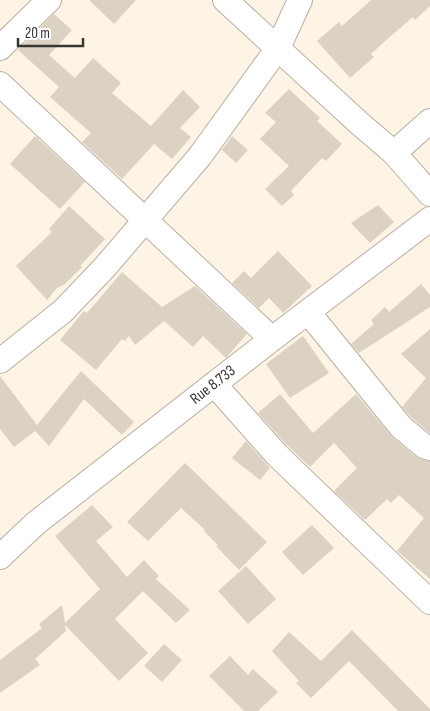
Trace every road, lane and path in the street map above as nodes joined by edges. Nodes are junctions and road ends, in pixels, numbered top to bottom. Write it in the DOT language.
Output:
graph roads {
  1 [pos="49,0"];
  2 [pos="224,0"];
  3 [pos="300,0"];
  4 [pos="0,48"];
  5 [pos="278,48"];
  6 [pos="0,84"];
  7 [pos="430,121"];
  8 [pos="394,153"];
  9 [pos="430,194"];
  10 [pos="430,219"];
  11 [pos="146,220"];
  12 [pos="308,312"];
  13 [pos="272,339"];
  14 [pos="0,361"];
  15 [pos="214,384"];
  16 [pos="430,448"];
  17 [pos="0,557"];
  18 [pos="430,602"];
  1 -- 4 [label="street"];
  2 -- 5 [label="street"];
  3 -- 5 [label="street"];
  5 -- 8 [label="street"];
  5 -- 11 [label="street"];
  6 -- 11 [label="street"];
  7 -- 8 [label="street"];
  8 -- 9 [label="street"];
  10 -- 12 [label="street, Rue 8.733"];
  11 -- 13 [label="street"];
  11 -- 14 [label="street"];
  12 -- 13 [label="street, Rue 8.733"];
  12 -- 16 [label="street"];
  13 -- 15 [label="street, Rue 8.733"];
  15 -- 17 [label="street, Rue 8.733"];
  15 -- 18 [label="street"];
}
